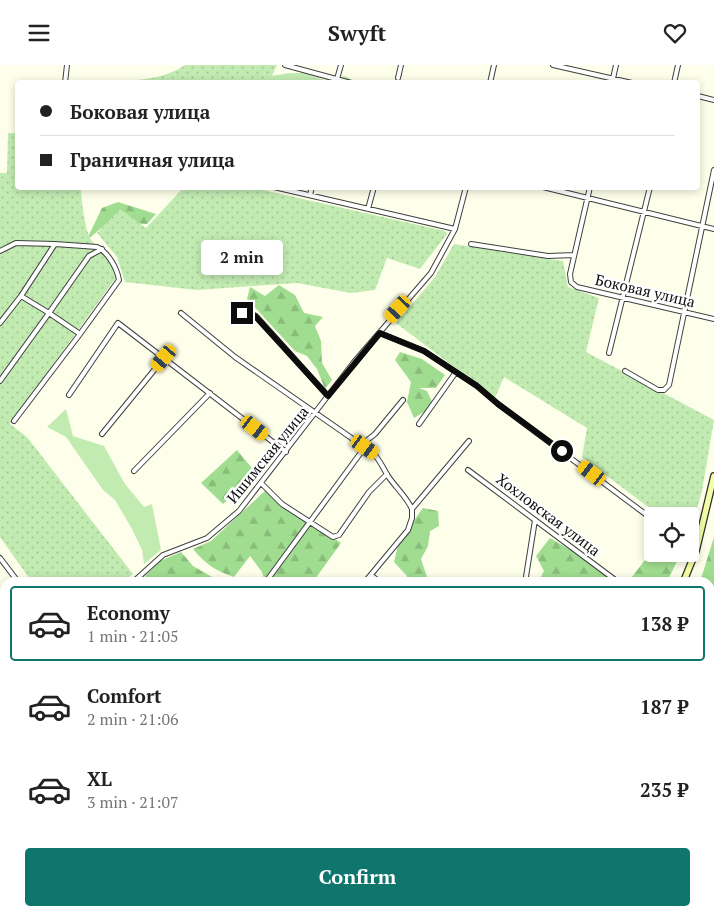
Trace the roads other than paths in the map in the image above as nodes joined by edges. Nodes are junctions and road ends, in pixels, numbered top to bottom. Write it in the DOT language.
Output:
graph roads {
  1 [pos="67,65"];
  2 [pos="285,65"];
  3 [pos="341,65"];
  4 [pos="401,65"];
  5 [pos="494,65"];
  6 [pos="553,65"];
  7 [pos="616,65"];
  8 [pos="678,65"];
  9 [pos="398,78"];
  10 [pos="338,79"];
  11 [pos="65,80"];
  12 [pos="341,80"];
  13 [pos="491,80"];
  14 [pos="613,80"];
  15 [pos="675,80"];
  16 [pos="700,97"];
  17 [pos="714,100"];
  18 [pos="714,170"];
  19 [pos="288,190"];
  20 [pos="311,190"];
  21 [pos="373,190"];
  22 [pos="465,190"];
  23 [pos="556,190"];
  24 [pos="590,190"];
  25 [pos="649,190"];
  26 [pos="310,195"];
  27 [pos="589,197"];
  28 [pos="368,209"];
  29 [pos="644,213"];
  30 [pos="702,227"];
  31 [pos="455,229"];
  32 [pos="714,229"];
  33 [pos="55,244"];
  34 [pos="471,244"];
  35 [pos="102,249"];
  36 [pos="0,251"];
  37 [pos="574,255"];
  38 [pos="21,296"];
  39 [pos="623,297"];
  40 [pos="232,305"];
  41 [pos="684,311"];
  42 [pos="49,313"];
  43 [pos="182,313"];
  44 [pos="714,319"];
  45 [pos="0,323"];
  46 [pos="380,333"];
  47 [pos="80,335"];
  48 [pos="609,353"];
  49 [pos="164,358"];
  50 [pos="625,371"];
  51 [pos="456,372"];
  52 [pos="0,381"];
  53 [pos="210,393"];
  54 [pos="70,395"];
  55 [pos="328,396"];
  56 [pos="403,400"];
  57 [pos="316,414"];
  58 [pos="14,421"];
  59 [pos="419,424"];
  60 [pos="102,434"];
  61 [pos="469,441"];
  62 [pos="363,446"];
  63 [pos="286,452"];
  64 [pos="468,470"];
  65 [pos="134,471"];
  66 [pos="387,474"];
  67 [pos="714,476"];
  68 [pos="262,484"];
  69 [pos="412,509"];
  70 [pos="644,513"];
  71 [pos="309,521"];
  72 [pos="534,521"];
  73 [pos="699,538"];
  74 [pos="0,558"];
  75 [pos="692,562"];
  76 [pos="371,575"];
  77 [pos="14,577"];
  78 [pos="139,577"];
  79 [pos="269,577"];
  80 [pos="374,577"];
  81 [pos="526,577"];
  82 [pos="611,577"];
  83 [pos="685,577"];
  1 -- 11 [label="street"];
  2 -- 10 [label="street"];
  3 -- 10 [label="street"];
  4 -- 9 [label="street"];
  5 -- 13 [label="street"];
  6 -- 14 [label="street"];
  7 -- 14 [label="street"];
  8 -- 15 [label="street"];
  10 -- 12 [label="street"];
  16 -- 17 [label="street"];
  18 -- 30 [label="street"];
  19 -- 26 [label="street"];
  20 -- 26 [label="street"];
  21 -- 28 [label="street"];
  22 -- 31 [label="street, Ишимская улица"];
  23 -- 27 [label="street"];
  24 -- 27 [label="street"];
  25 -- 29 [label="street"];
  26 -- 28 [label="street"];
  27 -- 29 [label="street"];
  27 -- 37 [label="street"];
  28 -- 31 [label="street"];
  29 -- 30 [label="street"];
  29 -- 39 [label="street"];
  30 -- 32 [label="street"];
  30 -- 41 [label="street"];
  31 -- 46 [label="street, Ишимская улица"];
  33 -- 35 [label="street"];
  33 -- 36 [label="street"];
  33 -- 38 [label="street"];
  34 -- 37 [label="street"];
  35 -- 42 [label="street"];
  35 -- 47 [label="street"];
  37 -- 39 [label="street, Боковая улица"];
  38 -- 42 [label="street"];
  38 -- 45 [label="street"];
  39 -- 41 [label="street, Боковая улица"];
  39 -- 48 [label="street"];
  40 -- 55 [label="street"];
  41 -- 44 [label="street, Боковая улица"];
  41 -- 50 [label="street"];
  42 -- 47 [label="street"];
  42 -- 52 [label="street"];
  43 -- 57 [label="street"];
  46 -- 51 [label="street"];
  46 -- 55 [label="street, Ишимская улица"];
  47 -- 58 [label="street"];
  49 -- 53 [label="street"];
  49 -- 54 [label="street"];
  49 -- 60 [label="street"];
  51 -- 59 [label="street"];
  51 -- 70 [label="street"];
  53 -- 63 [label="street"];
  53 -- 65 [label="street"];
  55 -- 57 [label="street, Ишимская улица"];
  56 -- 62 [label="street"];
  57 -- 62 [label="street"];
  57 -- 63 [label="street, Ишимская улица"];
  61 -- 69 [label="street"];
  62 -- 66 [label="street"];
  62 -- 71 [label="street"];
  63 -- 68 [label="street, Ишимская улица"];
  64 -- 72 [label="street, Хохловская улица"];
  66 -- 69 [label="street"];
  66 -- 71 [label="street"];
  67 -- 73 [label="main road"];
  68 -- 71 [label="street"];
  68 -- 78 [label="street, Ишимская улица"];
  69 -- 76 [label="street"];
  71 -- 79 [label="street"];
  72 -- 81 [label="street"];
  72 -- 82 [label="street, Хохловская улица"];
  74 -- 77 [label="street"];
  75 -- 83 [label="main road"];
  76 -- 80 [label="street"];
}
